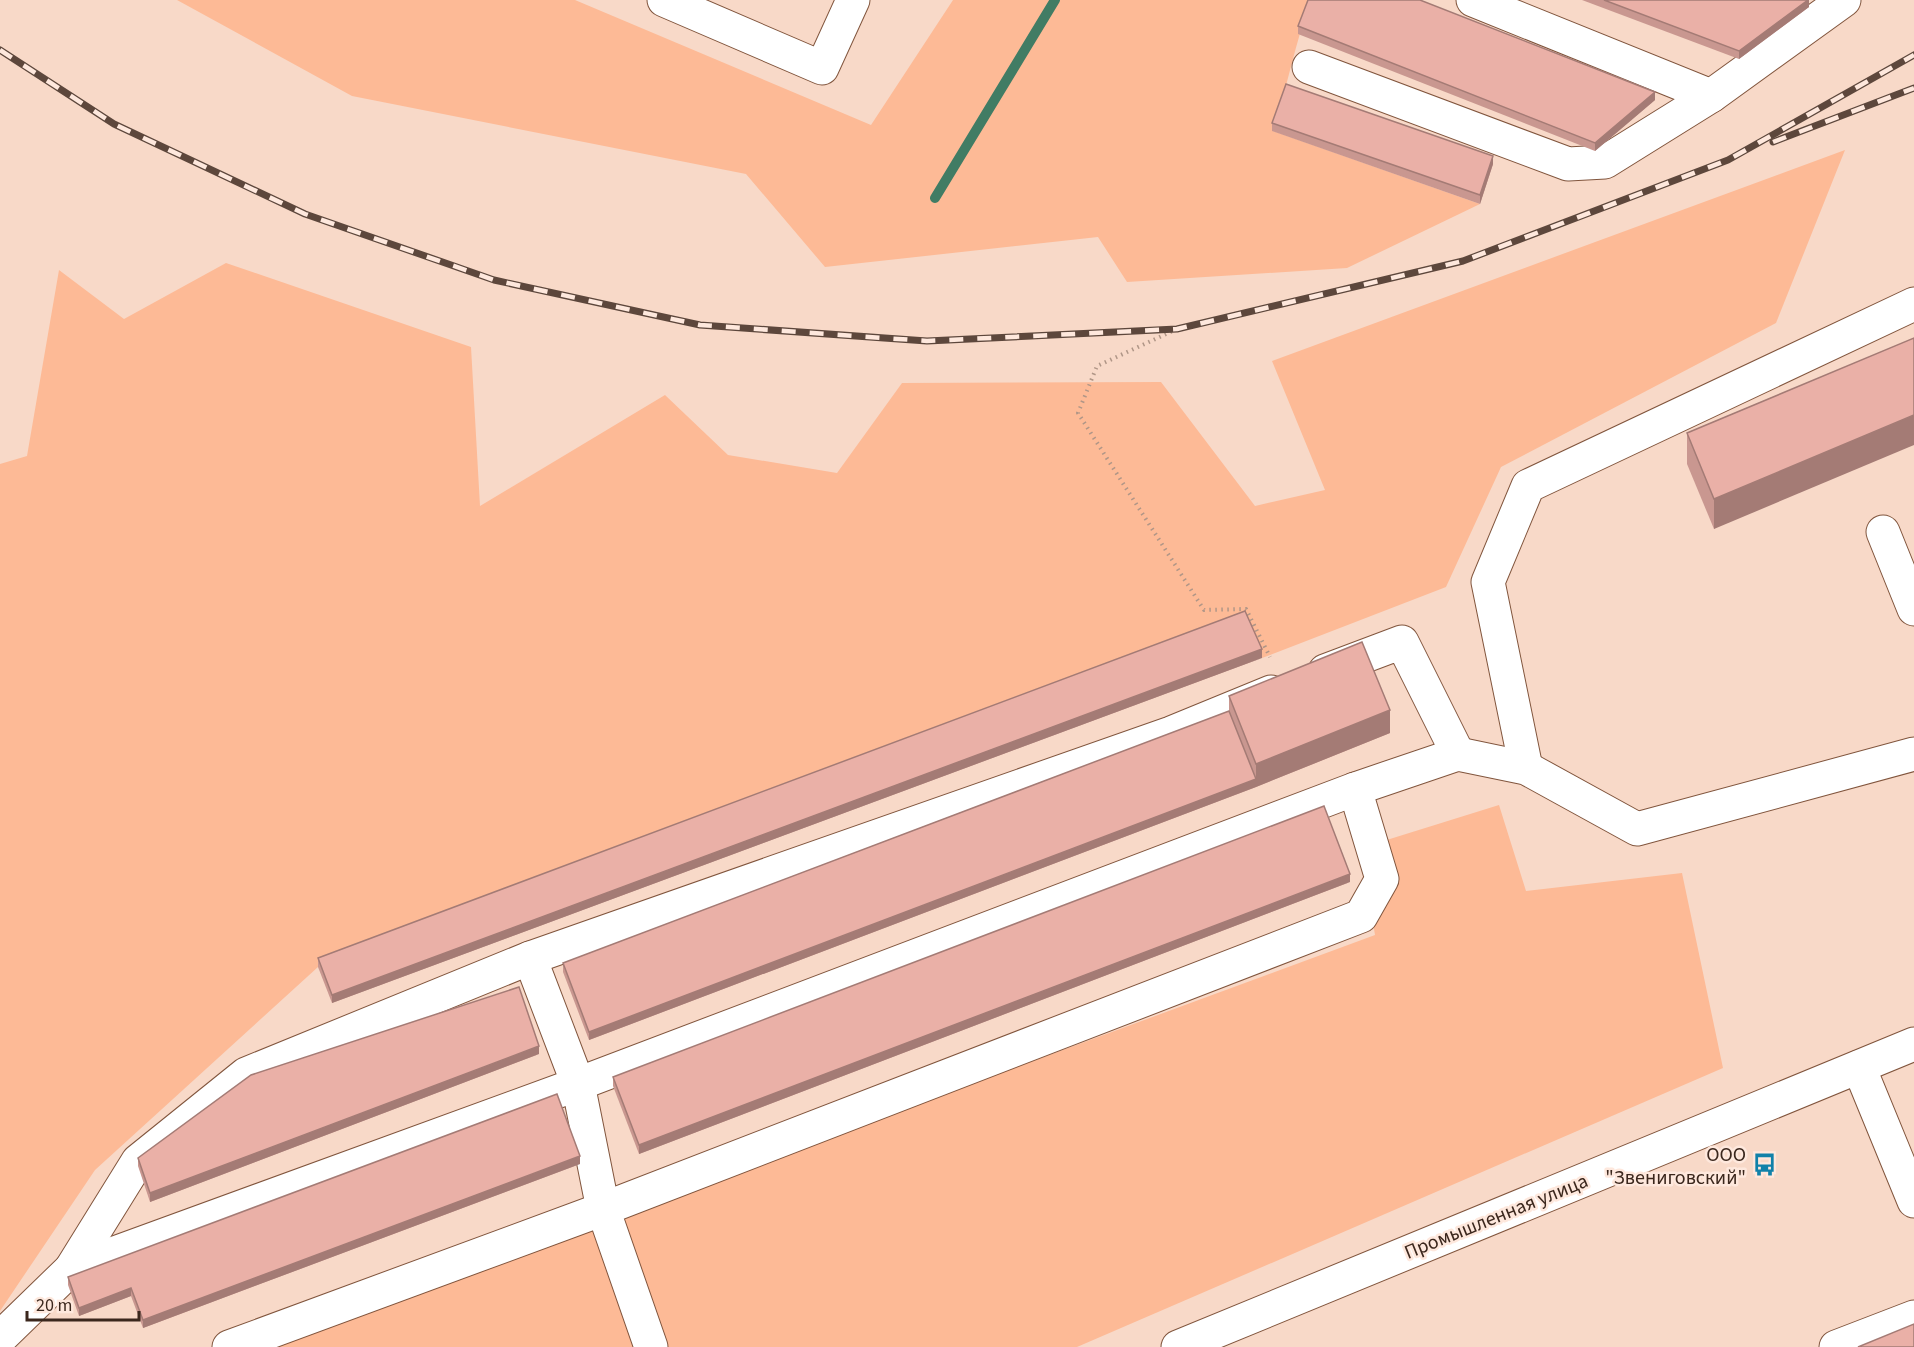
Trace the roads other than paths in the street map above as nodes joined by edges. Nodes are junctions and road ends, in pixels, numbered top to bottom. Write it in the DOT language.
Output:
graph roads {
  1 [pos="664,0"];
  2 [pos="852,0"];
  3 [pos="1473,0"];
  4 [pos="1844,0"];
  5 [pos="1309,68"];
  6 [pos="1711,96"];
  7 [pos="1914,304"];
  8 [pos="1883,532"];
  9 [pos="1914,609"];
  10 [pos="1458,754"];
  11 [pos="1914,754"];
  12 [pos="1526,768"];
  13 [pos="1355,789"];
  14 [pos="530,958"];
  15 [pos="1914,1044"];
  16 [pos="1859,1066"];
  17 [pos="578,1084"];
  18 [pos="1914,1201"];
  19 [pos="603,1209"];
  20 [pos="71,1269"];
  21 [pos="1914,1317"];
  22 [pos="0,1341"];
  23 [pos="18,1347"];
  24 [pos="230,1347"];
  25 [pos="651,1347"];
  26 [pos="1178,1347"];
  27 [pos="1836,1347"];
  1 -- 2 [label="street"];
  3 -- 6 [label="street"];
  4 -- 6 [label="street"];
  5 -- 6 [label="street"];
  7 -- 12 [label="street"];
  8 -- 9 [label="street"];
  10 -- 12 [label="street"];
  10 -- 13 [label="street"];
  10 -- 14 [label="street"];
  11 -- 12 [label="street"];
  13 -- 17 [label="street"];
  13 -- 19 [label="street"];
  14 -- 17 [label="street"];
  14 -- 20 [label="street"];
  15 -- 16 [label="street, Промышленная улица"];
  16 -- 18 [label="street"];
  16 -- 26 [label="street, Промышленная улица"];
  17 -- 19 [label="street"];
  17 -- 20 [label="street"];
  19 -- 24 [label="street"];
  19 -- 25 [label="street"];
  20 -- 22 [label="street"];
  21 -- 27 [label="street"];
  22 -- 23 [label="street"];
}
